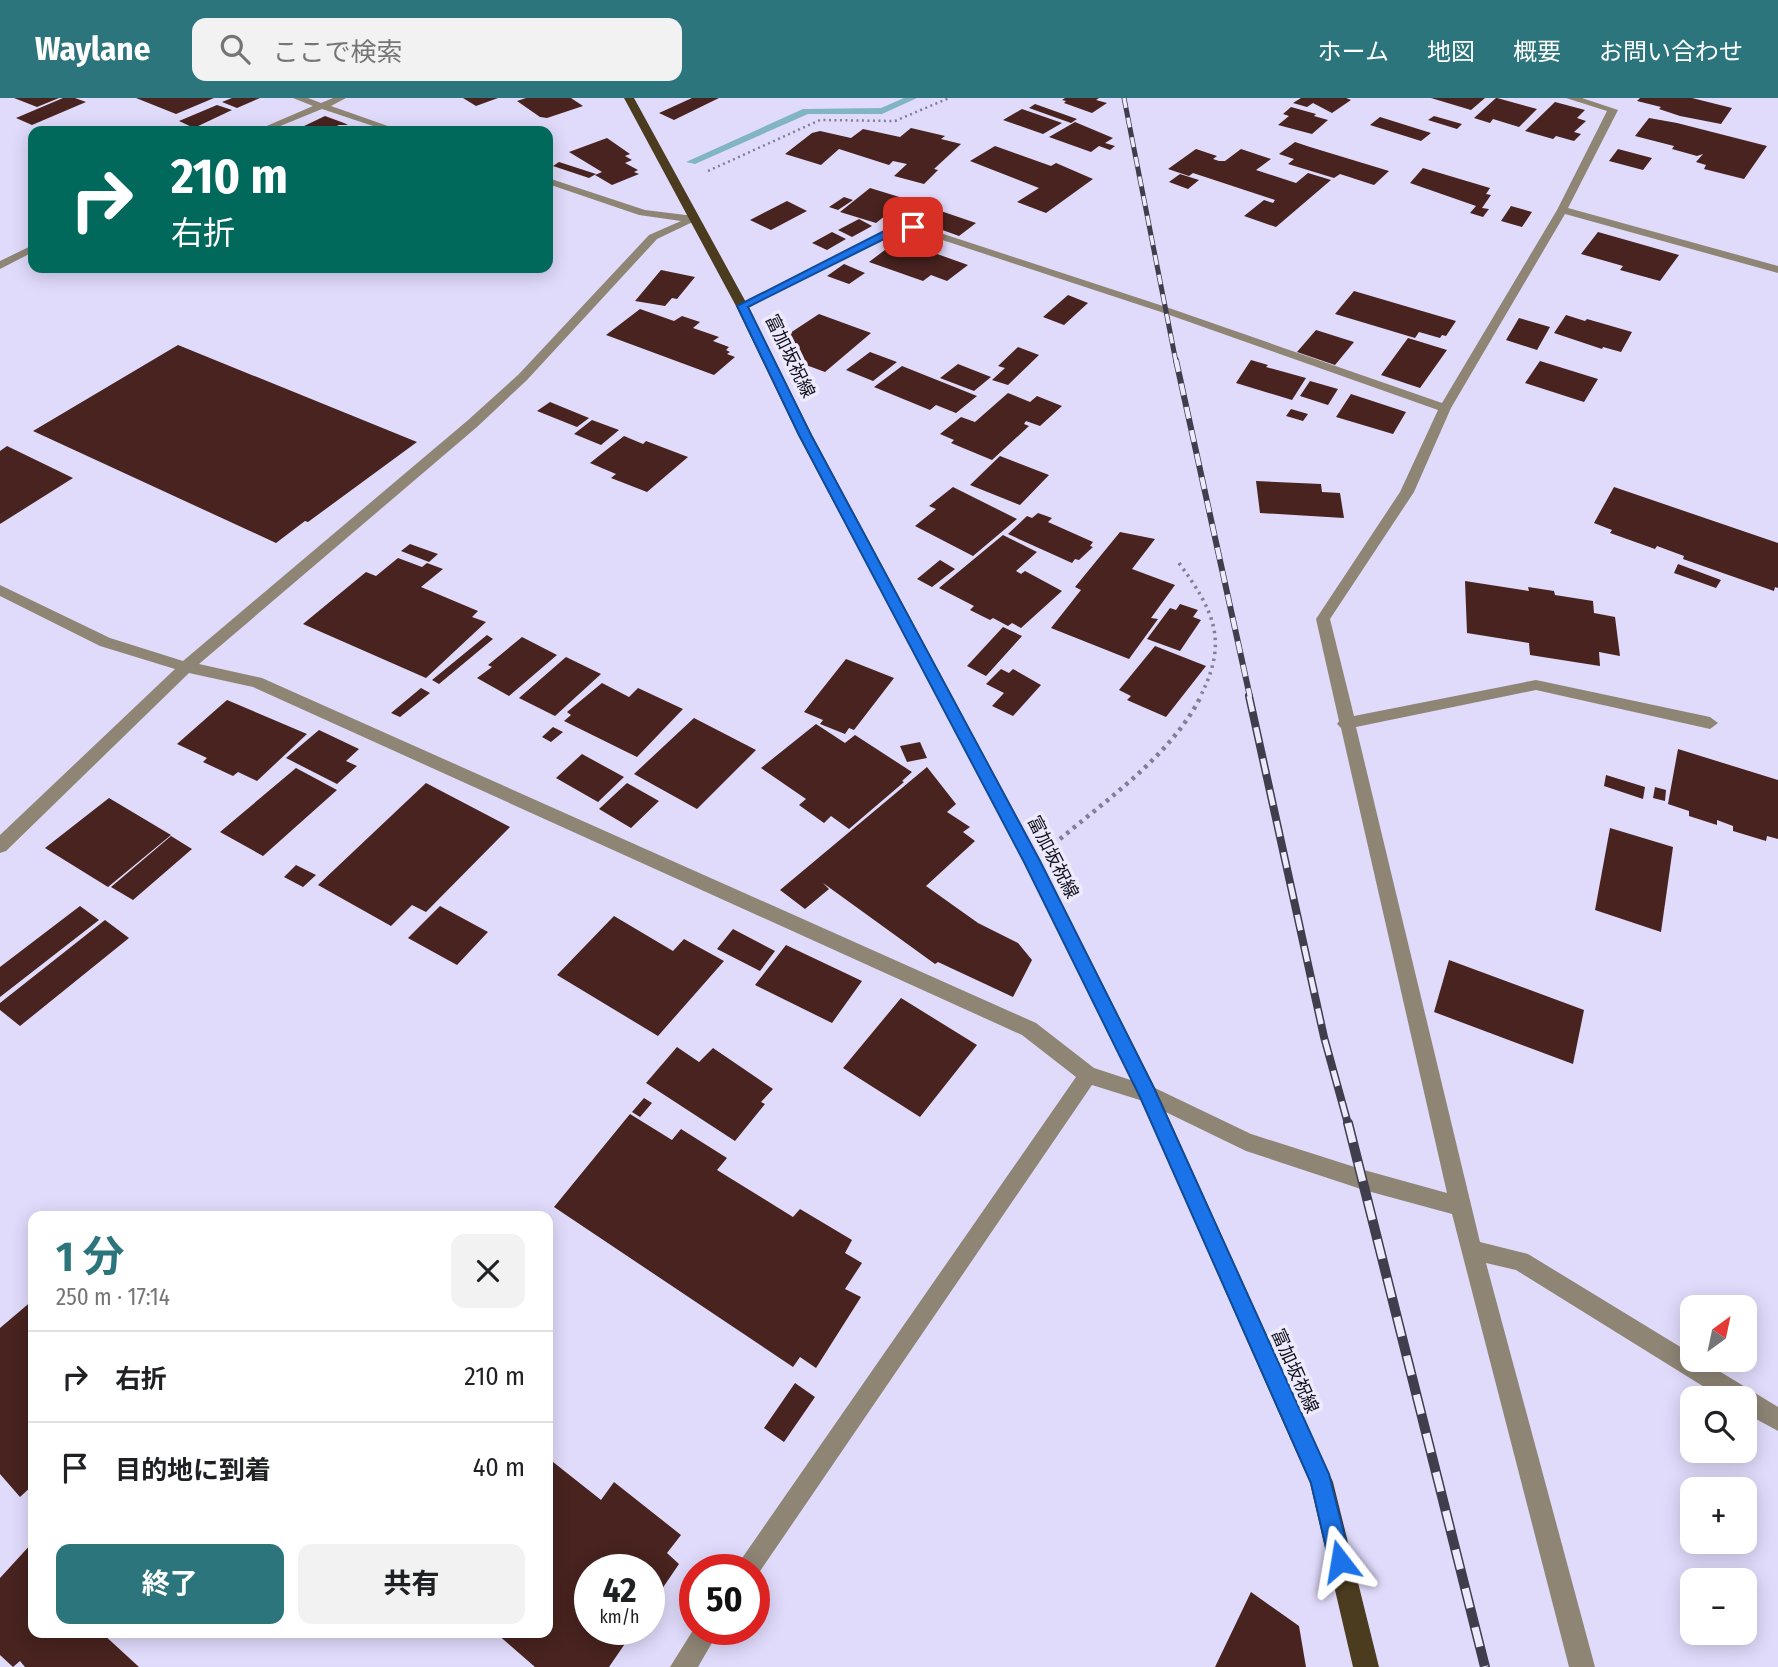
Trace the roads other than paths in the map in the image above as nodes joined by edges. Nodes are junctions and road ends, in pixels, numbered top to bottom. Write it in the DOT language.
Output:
graph roads {
  1 [pos="298,98"];
  2 [pos="341,98"];
  3 [pos="629,98"];
  4 [pos="1570,98"];
  5 [pos="320,106"];
  6 [pos="272,126"];
  7 [pos="382,126"];
  8 [pos="553,183"];
  9 [pos="1562,210"];
  10 [pos="694,219"];
  11 [pos="28,251"];
  12 [pos="0,266"];
  13 [pos="1778,270"];
  14 [pos="742,306"];
  15 [pos="1446,408"];
  16 [pos="0,590"];
  17 [pos="186,667"];
  18 [pos="1710,723"];
  19 [pos="1345,724"];
  20 [pos="0,846"];
  21 [pos="1088,1075"];
  22 [pos="1148,1094"];
  23 [pos="1460,1206"];
  24 [pos="1472,1250"];
  25 [pos="1723,1386"];
  26 [pos="1757,1407"];
  27 [pos="1778,1420"];
  28 [pos="760,1554"];
  29 [pos="697,1645"];
  30 [pos="682,1667"];
  31 [pos="1366,1667"];
  32 [pos="1582,1667"];
  1 -- 5 [label="street"];
  2 -- 5 [label="street"];
  3 -- 10 [label="main road, 富加坂祝線"];
  4 -- 9 [label="street"];
  5 -- 6 [label="street"];
  5 -- 7 [label="street"];
  8 -- 10 [label="street"];
  9 -- 13 [label="street"];
  9 -- 15 [label="street"];
  10 -- 14 [label="main road, 富加坂祝線"];
  10 -- 17 [label="street"];
  11 -- 12 [label="street"];
  14 -- 15 [label="street"];
  14 -- 22 [label="main road, 富加坂祝線"];
  15 -- 19 [label="street"];
  16 -- 17 [label="street"];
  17 -- 20 [label="street"];
  17 -- 21 [label="street"];
  18 -- 19 [label="street"];
  19 -- 23 [label="street"];
  21 -- 22 [label="street"];
  21 -- 28 [label="street"];
  22 -- 23 [label="street"];
  22 -- 31 [label="main road, 富加坂祝線"];
  23 -- 24 [label="street"];
  24 -- 25 [label="street"];
  24 -- 32 [label="street"];
  26 -- 27 [label="street"];
  29 -- 30 [label="street"];
}
